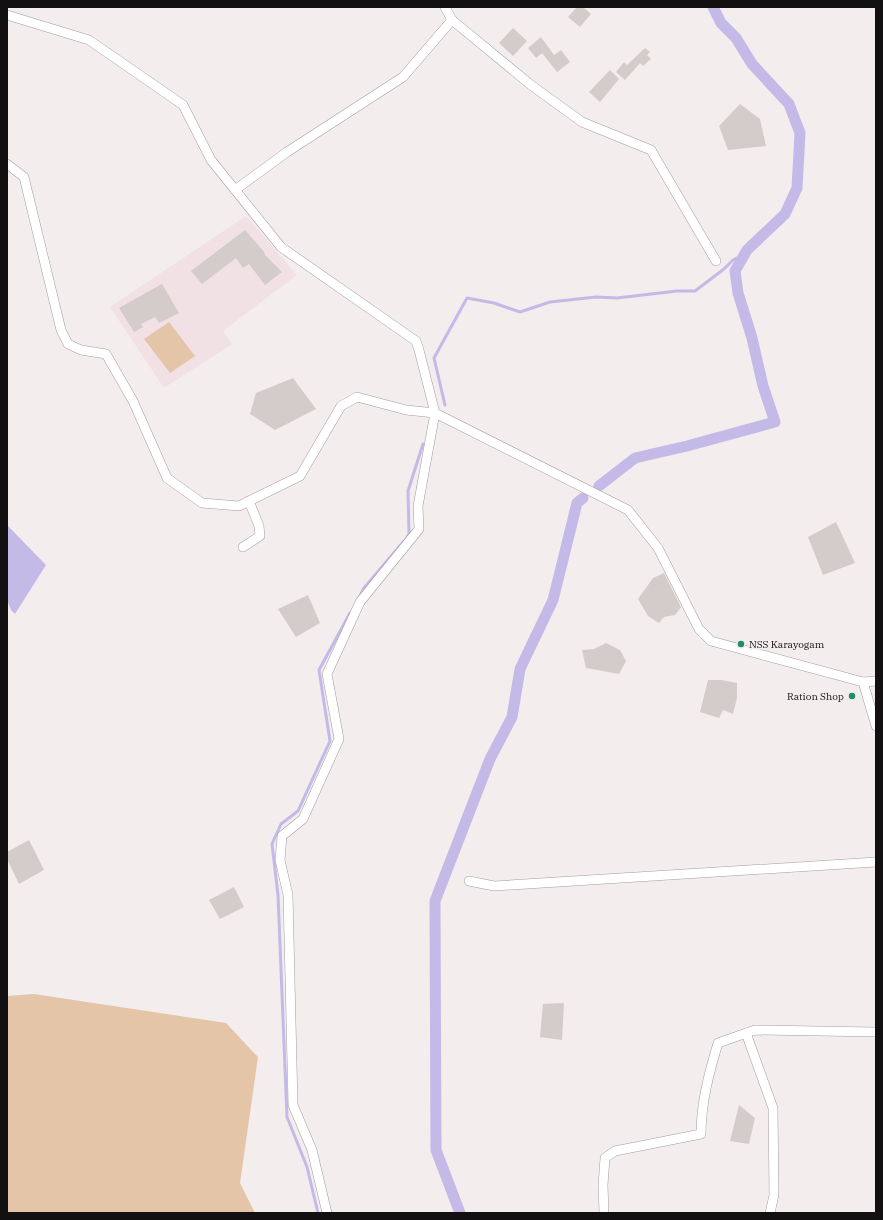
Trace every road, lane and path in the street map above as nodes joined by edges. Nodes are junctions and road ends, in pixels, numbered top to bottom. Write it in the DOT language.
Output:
graph roads {
  1 [pos="445,7"];
  2 [pos="7,15"];
  3 [pos="452,20"];
  4 [pos="7,164"];
  5 [pos="235,190"];
  6 [pos="716,261"];
  7 [pos="435,413"];
  8 [pos="249,501"];
  9 [pos="243,547"];
  10 [pos="876,681"];
  11 [pos="863,682"];
  12 [pos="876,726"];
  13 [pos="876,862"];
  14 [pos="469,881"];
  15 [pos="876,1032"];
  16 [pos="746,1033"];
  17 [pos="327,1213"];
  18 [pos="604,1213"];
  19 [pos="770,1213"];
  1 -- 3 [label="street"];
  2 -- 5 [label="street"];
  3 -- 5 [label="street"];
  3 -- 6 [label="street"];
  4 -- 8 [label="street"];
  5 -- 7 [label="street"];
  7 -- 8 [label="street"];
  7 -- 11 [label="street"];
  7 -- 17 [label="street"];
  8 -- 9 [label="street"];
  10 -- 11 [label="street"];
  11 -- 12 [label="street"];
  13 -- 14 [label="street"];
  15 -- 16 [label="street"];
  16 -- 18 [label="street"];
  16 -- 19 [label="street"];
}
